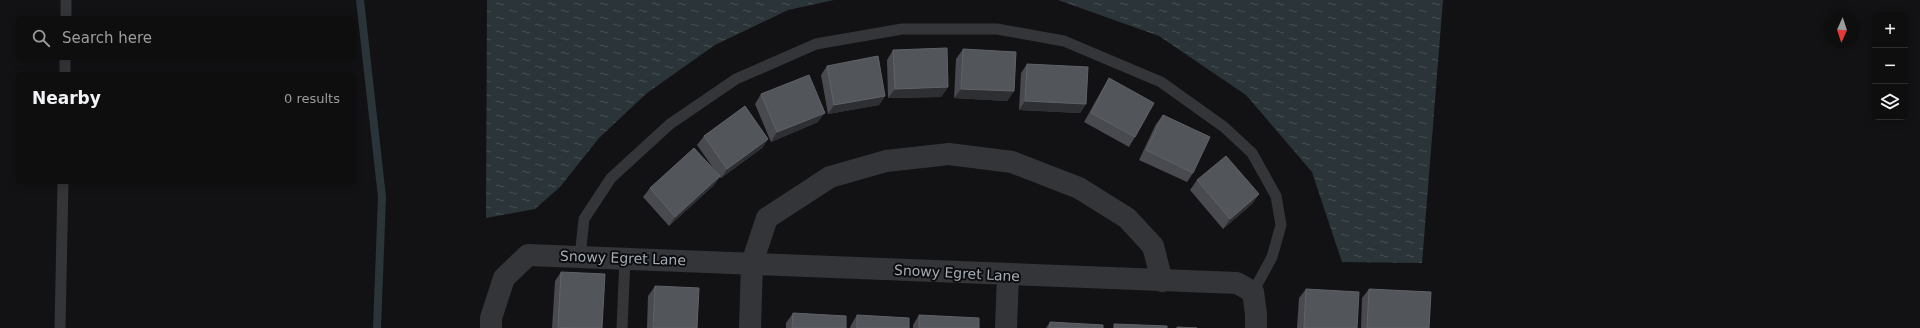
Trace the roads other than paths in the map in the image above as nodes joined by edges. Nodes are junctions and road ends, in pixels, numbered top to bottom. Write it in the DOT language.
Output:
graph roads {
  1 [pos="66,0"];
  2 [pos="66,16"];
  3 [pos="65,60"];
  4 [pos="65,72"];
  5 [pos="63,184"];
  6 [pos="580,257"];
  7 [pos="625,259"];
  8 [pos="752,263"];
  9 [pos="1008,275"];
  10 [pos="1162,281"];
  11 [pos="1252,292"];
  12 [pos="60,328"];
  13 [pos="491,328"];
  14 [pos="622,328"];
  15 [pos="750,328"];
  16 [pos="1006,328"];
  17 [pos="1256,328"];
  1 -- 2 [label="lane"];
  3 -- 4 [label="lane"];
  5 -- 12 [label="lane"];
  6 -- 7 [label="street, Snowy Egret Lane"];
  6 -- 11 [label="lane"];
  6 -- 13 [label="street, Snowy Egret Lane"];
  7 -- 8 [label="street, Snowy Egret Lane"];
  7 -- 14 [label="lane"];
  8 -- 9 [label="street, Snowy Egret Lane"];
  8 -- 10 [label="street"];
  8 -- 15 [label="street"];
  9 -- 10 [label="street, Snowy Egret Lane"];
  9 -- 16 [label="street"];
  10 -- 11 [label="street, Snowy Egret Lane"];
  11 -- 17 [label="street"];
}
